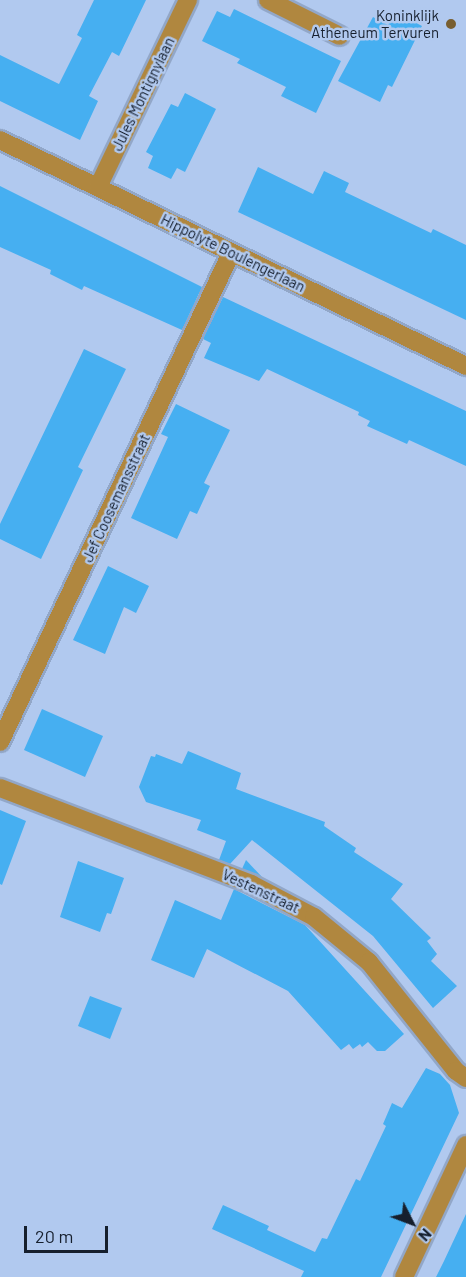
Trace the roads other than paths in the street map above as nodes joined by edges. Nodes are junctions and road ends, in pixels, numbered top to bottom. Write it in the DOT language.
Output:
graph roads {
  1 [pos="188,0"];
  2 [pos="268,0"];
  3 [pos="340,36"];
  4 [pos="0,140"];
  5 [pos="98,187"];
  6 [pos="231,254"];
  7 [pos="466,366"];
  8 [pos="0,742"];
  9 [pos="0,788"];
  10 [pos="466,1078"];
  11 [pos="466,1145"];
  12 [pos="404,1277"];
  1 -- 5 [label="street, Jules Montignylaan"];
  2 -- 3 [label="street"];
  4 -- 5 [label="street, Hippolyte Boulengerlaan"];
  5 -- 6 [label="street, Hippolyte Boulengerlaan"];
  6 -- 7 [label="street, Hippolyte Boulengerlaan"];
  6 -- 8 [label="street, Jef Coosemansstraat"];
  9 -- 10 [label="street, Vestenstraat"];
  11 -- 12 [label="street"];
}
